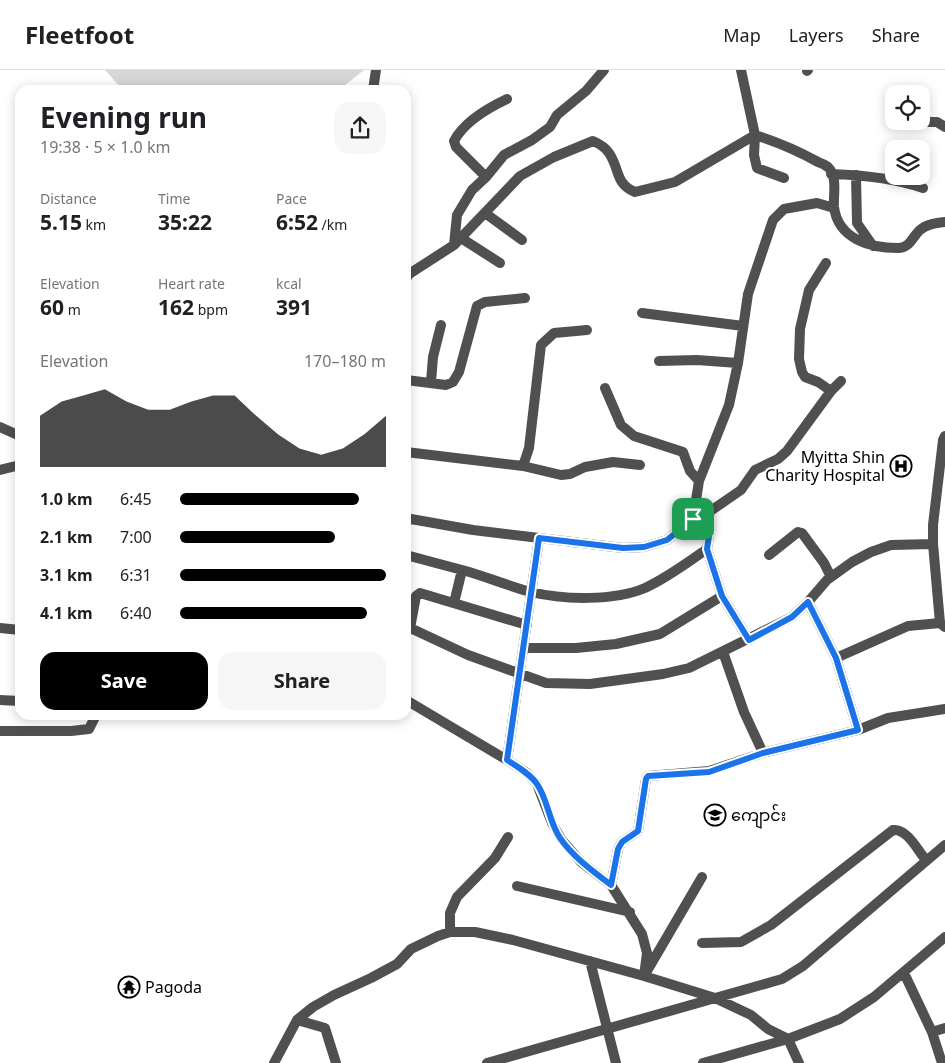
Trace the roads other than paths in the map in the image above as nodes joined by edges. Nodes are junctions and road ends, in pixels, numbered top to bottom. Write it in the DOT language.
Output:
graph roads {
  1 [pos="376,70"];
  2 [pos="604,70"];
  3 [pos="741,70"];
  4 [pos="374,85"];
  5 [pos="507,99"];
  6 [pos="930,122"];
  7 [pos="945,128"];
  8 [pos="755,135"];
  9 [pos="831,174"];
  10 [pos="856,174"];
  11 [pos="486,178"];
  12 [pos="784,178"];
  13 [pos="923,188"];
  14 [pos="834,208"];
  15 [pos="485,213"];
  16 [pos="945,222"];
  17 [pos="522,240"];
  18 [pos="458,242"];
  19 [pos="874,246"];
  20 [pos="500,263"];
  21 [pos="826,263"];
  22 [pos="411,273"];
  23 [pos="525,298"];
  24 [pos="642,313"];
  25 [pos="441,325"];
  26 [pos="743,326"];
  27 [pos="587,330"];
  28 [pos="659,361"];
  29 [pos="738,363"];
  30 [pos="411,380"];
  31 [pos="840,381"];
  32 [pos="431,382"];
  33 [pos="605,388"];
  34 [pos="831,392"];
  35 [pos="0,427"];
  36 [pos="0,433"];
  37 [pos="15,434"];
  38 [pos="15,435"];
  39 [pos="945,436"];
  40 [pos="411,453"];
  41 [pos="640,465"];
  42 [pos="15,466"];
  43 [pos="523,466"];
  44 [pos="0,470"];
  45 [pos="699,481"];
  46 [pos="706,514"];
  47 [pos="411,519"];
  48 [pos="693,519"];
  49 [pos="539,538"];
  50 [pos="933,544"];
  51 [pos="707,549"];
  52 [pos="770,555"];
  53 [pos="411,556"];
  54 [pos="462,570"];
  55 [pos="831,577"];
  56 [pos="531,592"];
  57 [pos="722,596"];
  58 [pos="808,602"];
  59 [pos="454,603"];
  60 [pos="411,615"];
  61 [pos="527,625"];
  62 [pos="943,625"];
  63 [pos="0,628"];
  64 [pos="411,628"];
  65 [pos="15,630"];
  66 [pos="749,640"];
  67 [pos="524,648"];
  68 [pos="723,652"];
  69 [pos="836,658"];
  70 [pos="519,673"];
  71 [pos="0,700"];
  72 [pos="15,701"];
  73 [pos="411,703"];
  74 [pos="945,709"];
  75 [pos="94,720"];
  76 [pos="858,730"];
  77 [pos="0,731"];
  78 [pos="763,753"];
  79 [pos="507,760"];
  80 [pos="508,837"];
  81 [pos="945,846"];
  82 [pos="926,860"];
  83 [pos="702,877"];
  84 [pos="611,885"];
  85 [pos="517,886"];
  86 [pos="630,912"];
  87 [pos="450,932"];
  88 [pos="945,937"];
  89 [pos="702,943"];
  90 [pos="590,961"];
  91 [pos="904,972"];
  92 [pos="644,976"];
  93 [pos="715,998"];
  94 [pos="297,1020"];
  95 [pos="945,1028"];
  96 [pos="607,1029"];
  97 [pos="932,1032"];
  98 [pos="788,1039"];
  99 [pos="274,1063"];
  100 [pos="336,1063"];
  101 [pos="487,1063"];
  102 [pos="616,1063"];
  103 [pos="703,1063"];
  104 [pos="799,1063"];
  105 [pos="942,1063"];
  1 -- 4 [label="street"];
  2 -- 11 [label="street"];
  3 -- 8 [label="street"];
  5 -- 11 [label="street"];
  6 -- 7 [label="street"];
  8 -- 9 [label="street"];
  8 -- 12 [label="street"];
  8 -- 15 [label="street"];
  9 -- 10 [label="street"];
  9 -- 14 [label="street"];
  10 -- 13 [label="street"];
  10 -- 19 [label="street"];
  11 -- 18 [label="street"];
  14 -- 19 [label="street"];
  14 -- 26 [label="street"];
  15 -- 17 [label="street"];
  15 -- 18 [label="street"];
  16 -- 19 [label="street"];
  18 -- 20 [label="street"];
  18 -- 22 [label="street"];
  21 -- 34 [label="street"];
  23 -- 32 [label="street"];
  24 -- 26 [label="street"];
  25 -- 32 [label="street"];
  26 -- 29 [label="street"];
  27 -- 43 [label="street"];
  28 -- 29 [label="street"];
  29 -- 45 [label="street"];
  30 -- 32 [label="street"];
  31 -- 34 [label="street"];
  33 -- 45 [label="street"];
  34 -- 46 [label="street"];
  35 -- 37 [label="street"];
  36 -- 38 [label="street"];
  39 -- 50 [label="street"];
  40 -- 43 [label="street"];
  41 -- 43 [label="street"];
  42 -- 44 [label="street"];
  45 -- 48 [label="street"];
  46 -- 48 [label="street"];
  46 -- 51 [label="street"];
  47 -- 49 [label="street"];
  48 -- 49 [label="street"];
  49 -- 56 [label="street"];
  50 -- 55 [label="street"];
  50 -- 62 [label="street"];
  51 -- 56 [label="street"];
  51 -- 57 [label="street"];
  52 -- 55 [label="street"];
  53 -- 54 [label="street"];
  54 -- 56 [label="street"];
  54 -- 59 [label="street"];
  55 -- 58 [label="street"];
  56 -- 61 [label="street"];
  57 -- 66 [label="street"];
  57 -- 67 [label="street"];
  58 -- 66 [label="street"];
  58 -- 69 [label="street"];
  59 -- 60 [label="street"];
  59 -- 61 [label="street"];
  61 -- 67 [label="street"];
  62 -- 69 [label="street"];
  63 -- 65 [label="street"];
  64 -- 70 [label="street"];
  66 -- 68 [label="street"];
  67 -- 70 [label="street"];
  68 -- 70 [label="street"];
  68 -- 78 [label="street"];
  69 -- 76 [label="street"];
  70 -- 79 [label="street"];
  71 -- 72 [label="street"];
  73 -- 79 [label="street"];
  74 -- 76 [label="street"];
  75 -- 77 [label="street"];
  76 -- 78 [label="street"];
  78 -- 84 [label="street"];
  79 -- 84 [label="street"];
  80 -- 87 [label="street"];
  81 -- 82 [label="street"];
  82 -- 89 [label="street"];
  82 -- 93 [label="street"];
  83 -- 92 [label="street"];
  84 -- 86 [label="street"];
  85 -- 86 [label="street"];
  86 -- 92 [label="street"];
  87 -- 90 [label="street"];
  87 -- 94 [label="street"];
  88 -- 91 [label="street"];
  90 -- 92 [label="street"];
  90 -- 96 [label="street"];
  91 -- 97 [label="street"];
  91 -- 98 [label="street"];
  92 -- 93 [label="street"];
  93 -- 96 [label="street"];
  93 -- 98 [label="street"];
  94 -- 99 [label="street"];
  94 -- 100 [label="street"];
  95 -- 97 [label="street"];
  96 -- 101 [label="street"];
  96 -- 102 [label="street"];
  97 -- 105 [label="street"];
  98 -- 103 [label="street"];
  98 -- 104 [label="street"];
}
